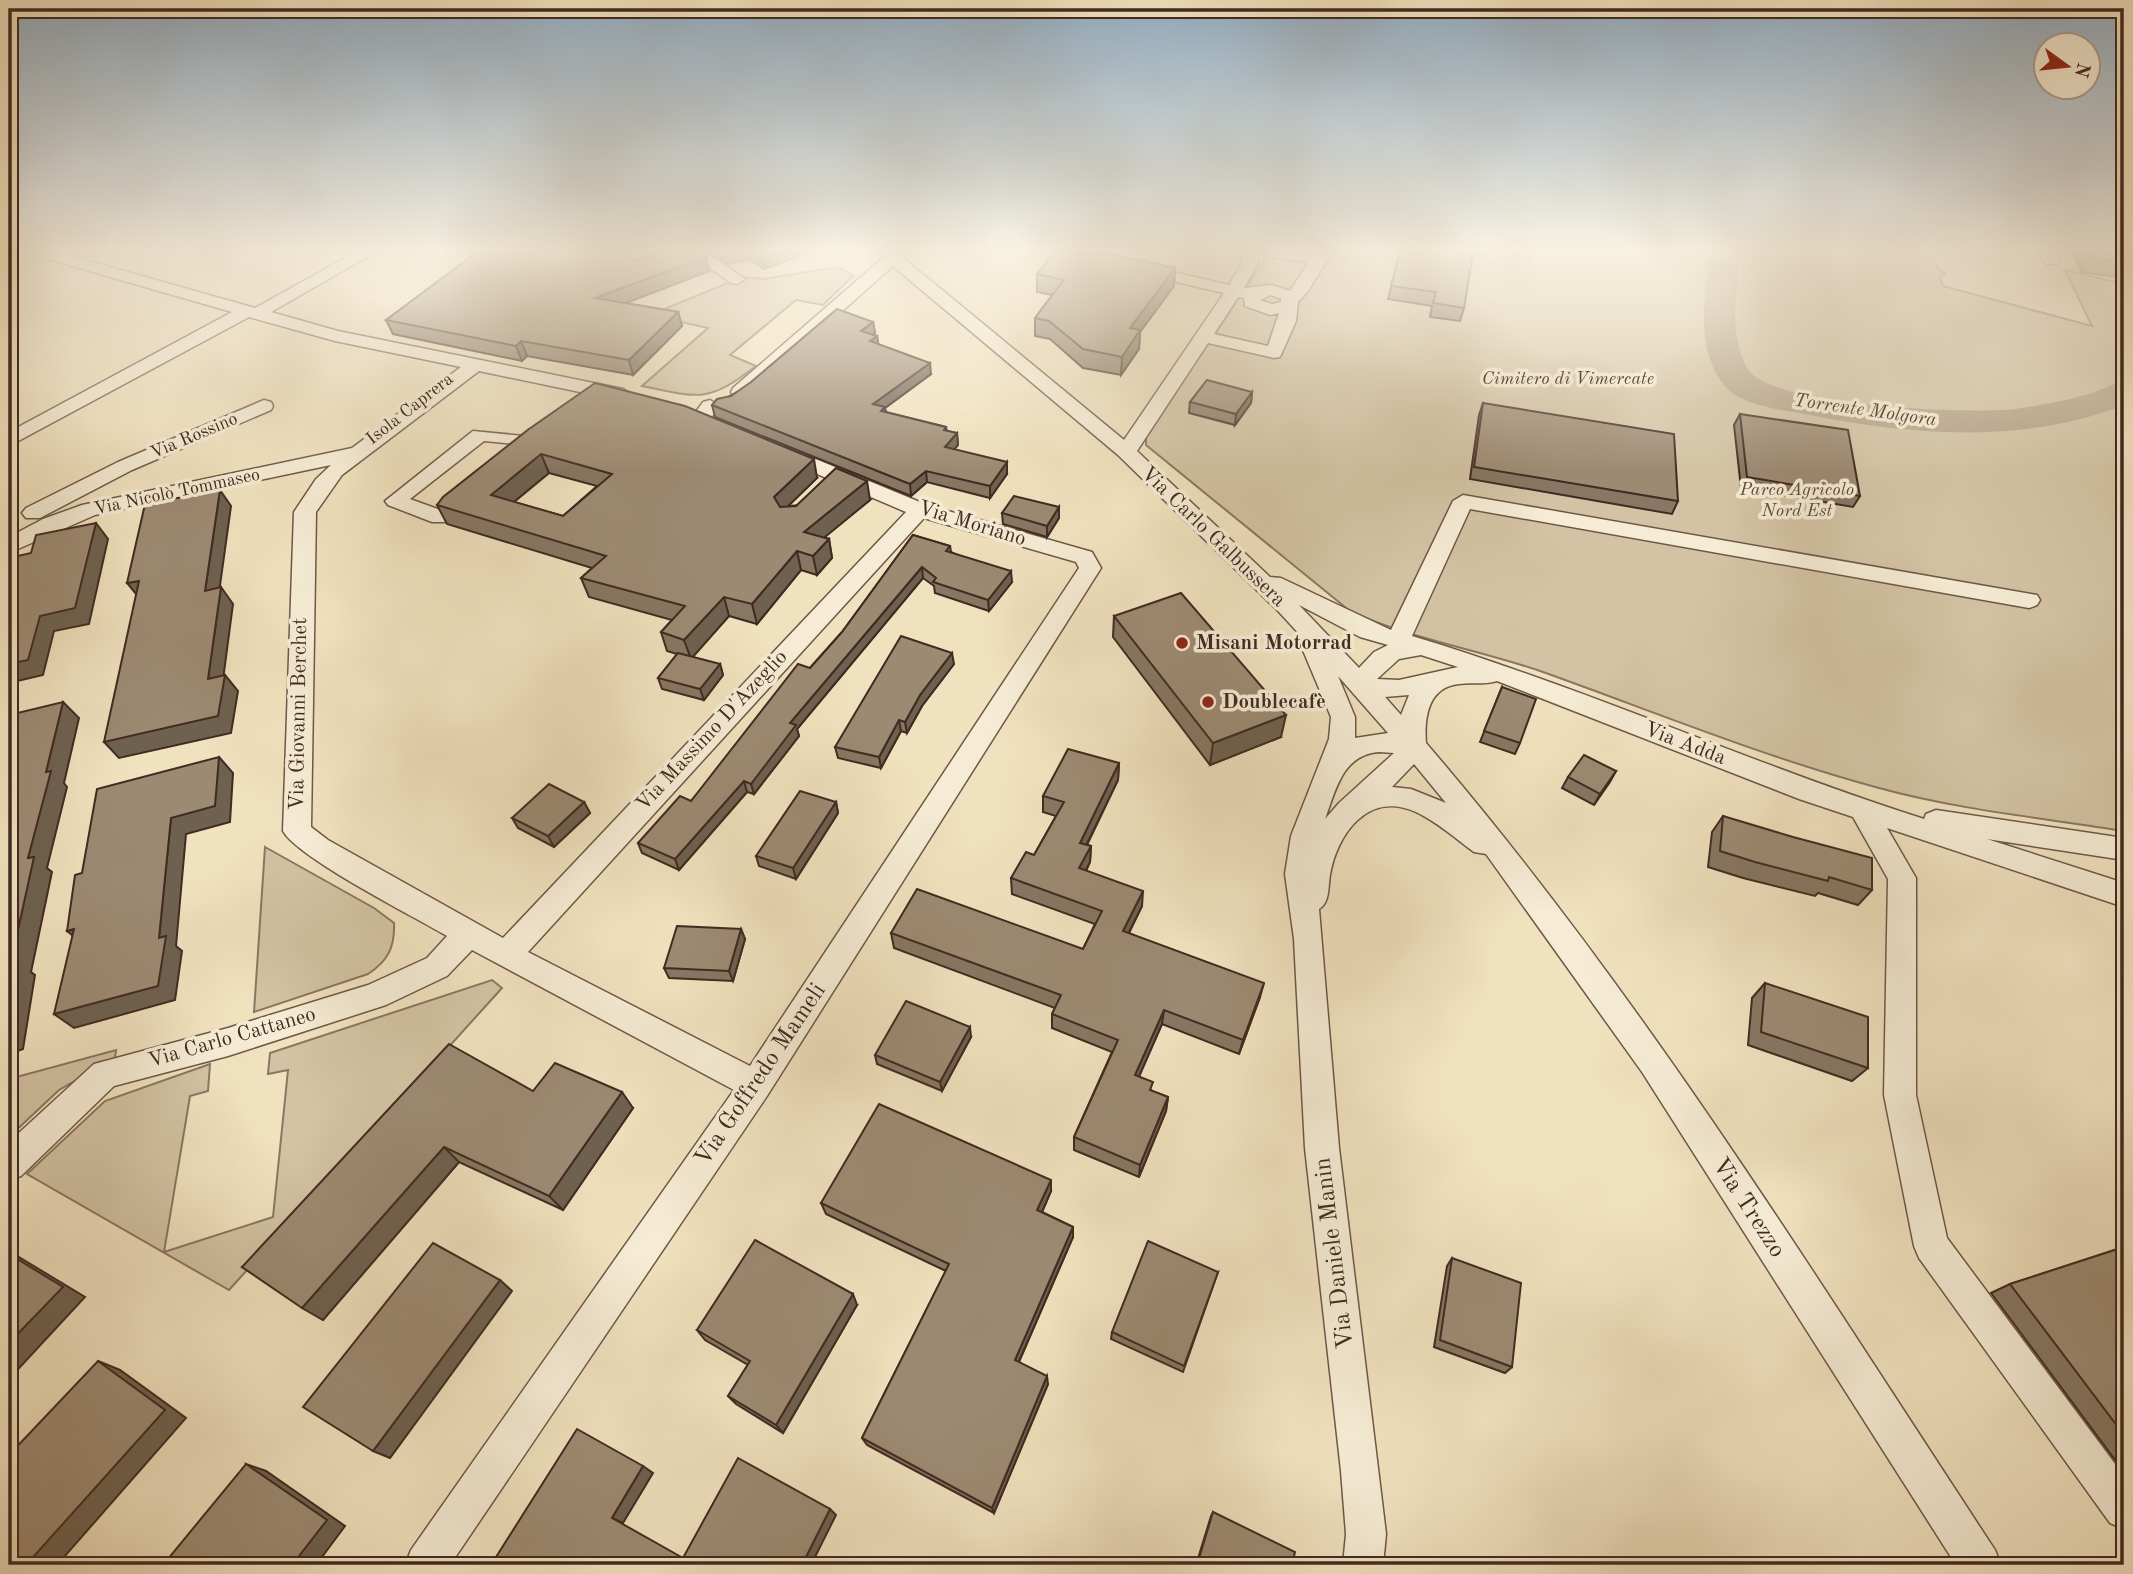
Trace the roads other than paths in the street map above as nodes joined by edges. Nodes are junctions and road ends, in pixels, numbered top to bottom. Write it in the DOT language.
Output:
graph roads {
  1 [pos="227,325"];
  2 [pos="296,325"];
  3 [pos="814,325"];
  4 [pos="977,325"];
  5 [pos="1212,325"];
  6 [pos="1285,325"];
  7 [pos="1202,336"];
  8 [pos="473,363"];
  9 [pos="601,390"];
  10 [pos="637,398"];
  11 [pos="580,405"];
  12 [pos="264,406"];
  13 [pos="709,406"];
  14 [pos="687,408"];
  15 [pos="559,420"];
  16 [pos="739,435"];
  17 [pos="9,440"];
  18 [pos="760,443"];
  19 [pos="1126,452"];
  20 [pos="351,455"];
  21 [pos="125,466"];
  22 [pos="838,474"];
  23 [pos="175,491"];
  24 [pos="820,492"];
  25 [pos="920,510"];
  26 [pos="33,513"];
  27 [pos="439,517"];
  28 [pos="9,546"];
  29 [pos="1247,569"];
  30 [pos="1084,578"];
  31 [pos="2029,600"];
  32 [pos="1307,628"];
  33 [pos="1399,640"];
  34 [pos="1427,648"];
  35 [pos="1451,677"];
  36 [pos="1507,678"];
  37 [pos="1361,687"];
  38 [pos="1413,746"];
  39 [pos="1322,784"];
  40 [pos="1862,809"];
  41 [pos="1348,810"];
  42 [pos="2124,849"];
  43 [pos="1505,859"];
  44 [pos="2124,895"];
  45 [pos="468,934"];
  46 [pos="1309,939"];
  47 [pos="506,955"];
  48 [pos="756,1085"];
  49 [pos="9,1164"];
  50 [pos="2124,1509"];
  51 [pos="426,1565"];
  52 [pos="1363,1565"];
  53 [pos="1980,1565"];
  1 -- 17 [label="street"];
  2 -- 8 [label="street"];
  3 -- 13 [label="street"];
  4 -- 19 [label="street, Via Carlo Galbussera"];
  5 -- 7 [label="street"];
  6 -- 7 [label="street"];
  7 -- 19 [label="street"];
  8 -- 9 [label="street"];
  8 -- 20 [label="street, Via Giovanni Berchet"];
  9 -- 10 [label="street"];
  9 -- 11 [label="street"];
  12 -- 21 [label="street, Via Rossino"];
  13 -- 14 [label="street"];
  13 -- 16 [label="street"];
  15 -- 27 [label="street"];
  18 -- 22 [label="street, Via Moriano"];
  19 -- 29 [label="street, Via Carlo Galbussera"];
  20 -- 23 [label="street, Via Nicolò Tommaseo"];
  20 -- 45 [label="street, Via Giovanni Berchet"];
  21 -- 23 [label="street, Via Rossino"];
  21 -- 26 [label="street, Via Rossino"];
  22 -- 24 [label="street"];
  22 -- 25 [label="street, Via Moriano"];
  23 -- 28 [label="street, Via Nicolò Tommaseo"];
  25 -- 30 [label="street, Via Moriano"];
  25 -- 47 [label="street, Via Massimo D'Azeglio"];
  29 -- 32 [label="street, Via Carlo Galbussera"];
  29 -- 33 [label="street, Via Adda"];
  30 -- 48 [label="street, Via Goffredo Mameli"];
  31 -- 33 [label="street"];
  32 -- 37 [label="street, Via Carlo Galbussera"];
  32 -- 39 [label="street, Via Daniele Manin"];
  33 -- 34 [label="street, Via Adda"];
  34 -- 36 [label="street, Via Adda"];
  34 -- 37 [label="street, Via Adda"];
  35 -- 36 [label="street, Via Adda"];
  35 -- 37 [label="street, Via Adda"];
  35 -- 38 [label="street, Via Adda"];
  36 -- 40 [label="street, Via Adda"];
  37 -- 38 [label="street, Via Carlo Galbussera"];
  38 -- 39 [label="street, Via Daniele Manin"];
  38 -- 41 [label="street, Via Daniele Manin"];
  38 -- 43 [label="street, Via Carlo Galbussera"];
  39 -- 46 [label="street, Via Daniele Manin"];
  40 -- 42 [label="street, Via Adda"];
  40 -- 44 [label="street, Via Adda"];
  40 -- 50 [label="street"];
  41 -- 43 [label="street"];
  41 -- 46 [label="street, Via Daniele Manin"];
  43 -- 53 [label="street, Via Trezzo"];
  45 -- 47 [label="street, Via Giovanni Berchet"];
  45 -- 49 [label="street, Via Carlo Cattaneo"];
  46 -- 52 [label="street, Via Daniele Manin"];
  47 -- 48 [label="street, Via Giovanni Berchet"];
  48 -- 51 [label="street, Via Goffredo Mameli"];
}
